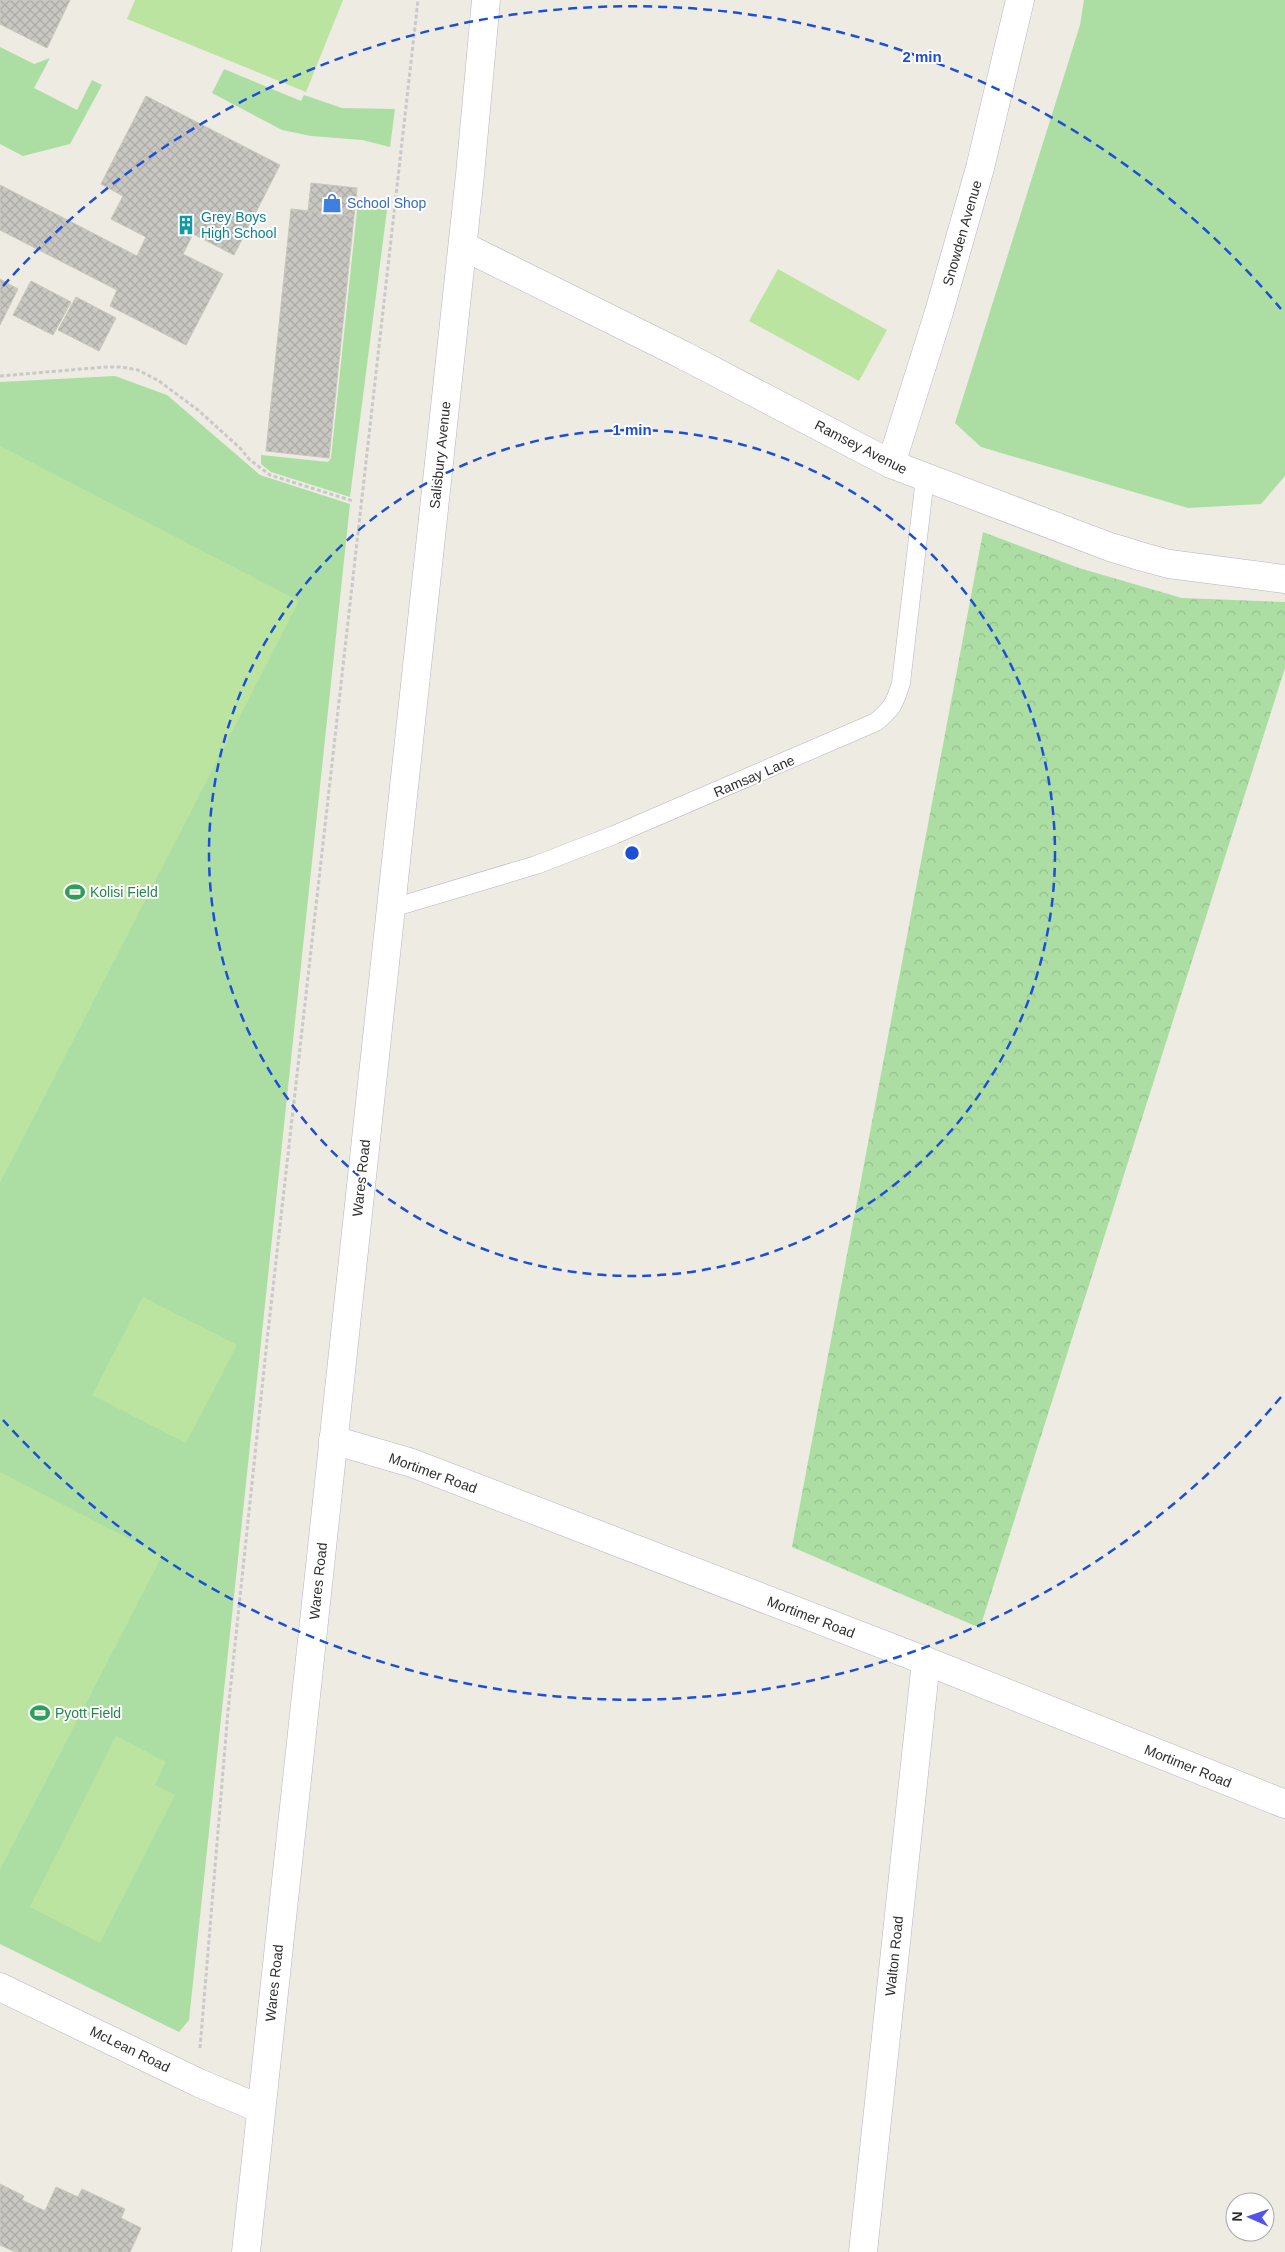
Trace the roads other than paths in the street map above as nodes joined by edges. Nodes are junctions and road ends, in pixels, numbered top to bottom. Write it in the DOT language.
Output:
graph roads {
  1 [pos="486,0"];
  2 [pos="1020,0"];
  3 [pos="462,246"];
  4 [pos="891,464"];
  5 [pos="926,478"];
  6 [pos="1285,579"];
  7 [pos="390,909"];
  8 [pos="333,1440"];
  9 [pos="926,1661"];
  10 [pos="1285,1804"];
  11 [pos="0,1987"];
  12 [pos="261,2109"];
  13 [pos="246,2252"];
  14 [pos="863,2252"];
  1 -- 3 [label="street, Salisbury Avenue"];
  2 -- 4 [label="street, Snowden Avenue"];
  3 -- 4 [label="street, Ramsey Avenue"];
  3 -- 7 [label="street, Salisbury Avenue"];
  4 -- 5 [label="street, Ramsey Avenue"];
  5 -- 6 [label="street, Ramsey Avenue"];
  5 -- 7 [label="lane, Ramsay Lane"];
  7 -- 8 [label="street, Wares Road"];
  8 -- 9 [label="street, Mortimer Road"];
  8 -- 12 [label="street, Wares Road"];
  9 -- 10 [label="street, Mortimer Road"];
  9 -- 14 [label="street, Walton Road"];
  11 -- 12 [label="street, McLean Road"];
  12 -- 13 [label="street, Wares Road"];
}
